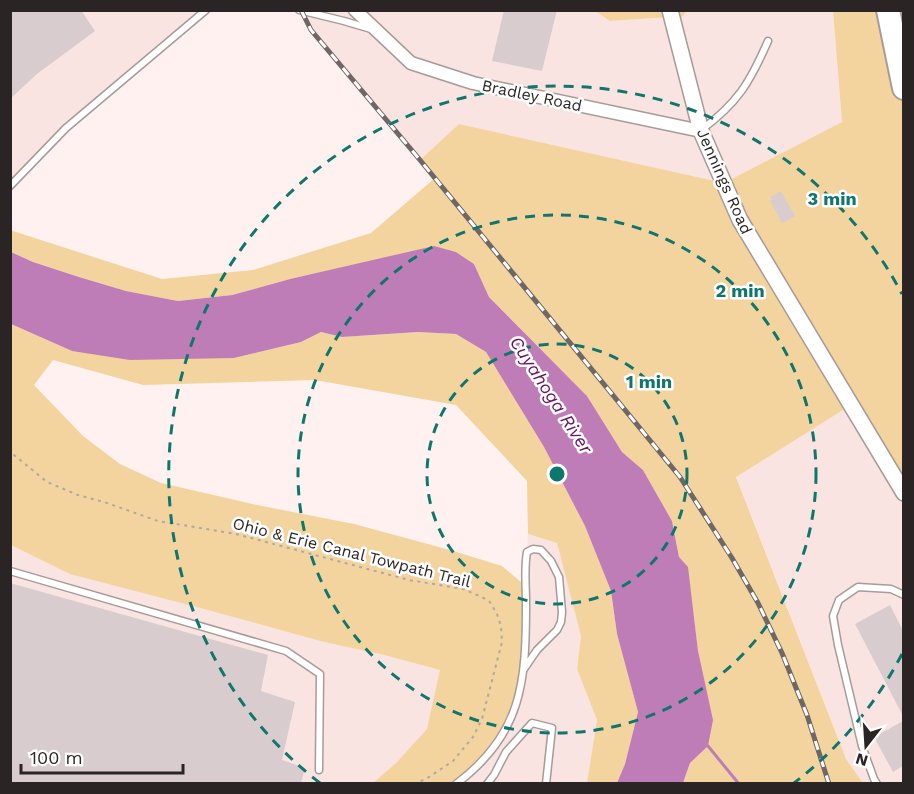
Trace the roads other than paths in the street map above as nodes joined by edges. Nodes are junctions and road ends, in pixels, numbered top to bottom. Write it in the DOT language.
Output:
graph roads {
  1 [pos="206,10"];
  2 [pos="299,10"];
  3 [pos="355,10"];
  4 [pos="670,10"];
  5 [pos="888,10"];
  6 [pos="377,31"];
  7 [pos="768,41"];
  8 [pos="903,88"];
  9 [pos="701,130"];
  10 [pos="10,186"];
  11 [pos="903,493"];
  12 [pos="10,571"];
  13 [pos="903,595"];
  14 [pos="524,669"];
  15 [pos="319,770"];
  16 [pos="456,783"];
  17 [pos="487,783"];
  18 [pos="546,783"];
  19 [pos="877,783"];
  1 -- 10 [label="lane"];
  2 -- 6 [label="lane, Bradley Road"];
  3 -- 6 [label="street, Bradley Road"];
  4 -- 9 [label="street, Jennings Road"];
  5 -- 8 [label="highway"];
  6 -- 9 [label="street, Bradley Road"];
  7 -- 9 [label="lane"];
  9 -- 11 [label="street, Jennings Road"];
  12 -- 15 [label="lane"];
  13 -- 19 [label="lane"];
  14 -- 14 [label="lane"];
  14 -- 16 [label="lane"];
  17 -- 18 [label="lane"];
}
